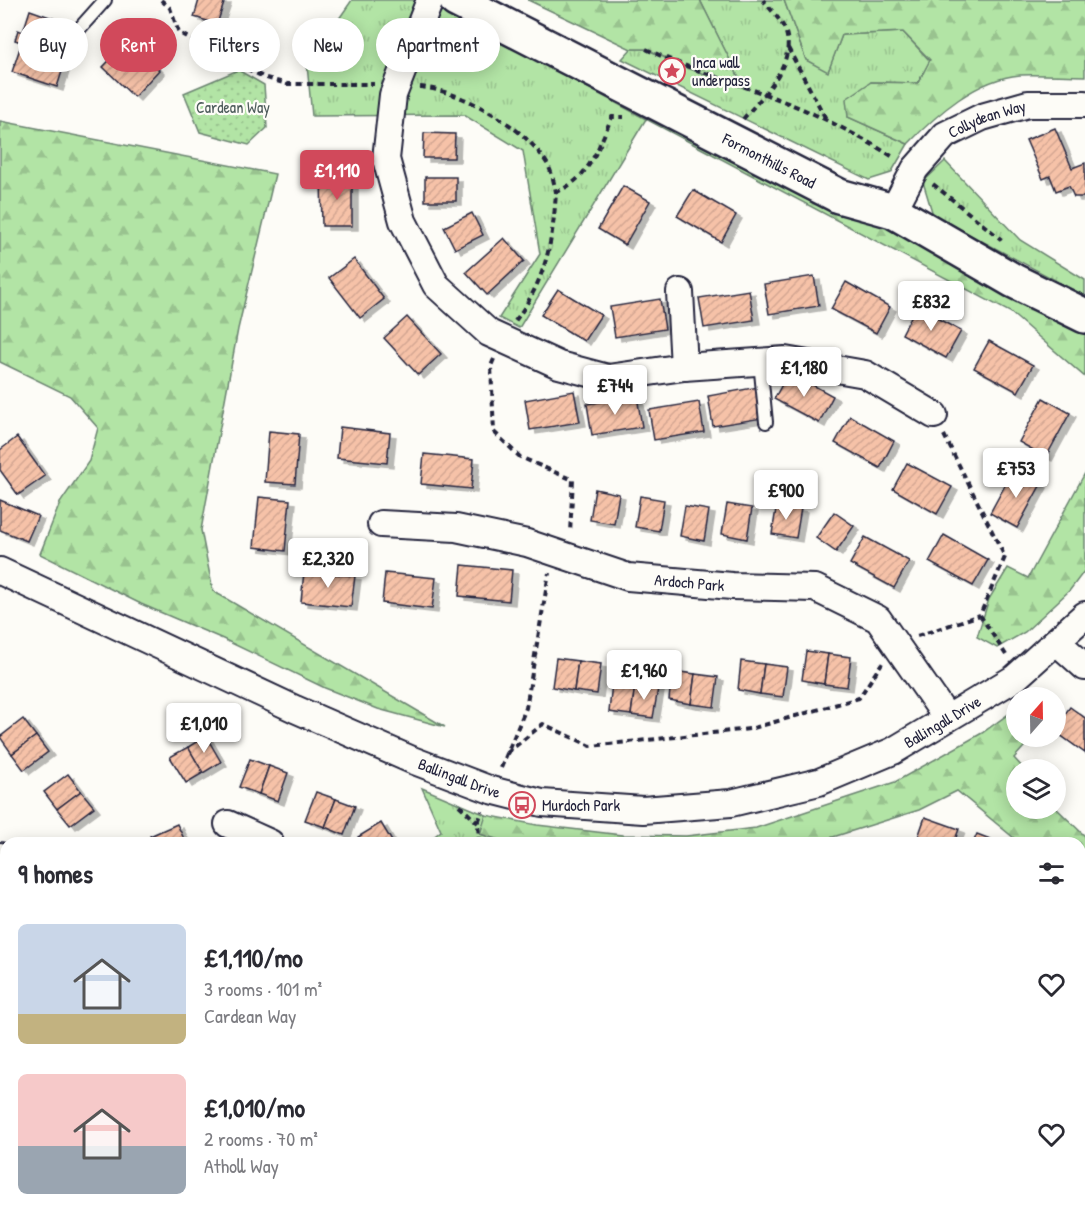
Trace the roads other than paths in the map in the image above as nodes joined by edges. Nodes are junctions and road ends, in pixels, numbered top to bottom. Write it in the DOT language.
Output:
graph roads {
  1 [pos="105,0"];
  2 [pos="430,0"];
  3 [pos="456,0"];
  4 [pos="88,19"];
  5 [pos="1085,104"];
  6 [pos="893,211"];
  7 [pos="680,292"];
  8 [pos="1085,316"];
  9 [pos="760,362"];
  10 [pos="684,367"];
  11 [pos="934,415"];
  12 [pos="766,422"];
  13 [pos="381,524"];
  14 [pos="0,571"];
  15 [pos="1085,615"];
  16 [pos="1057,642"];
  17 [pos="1085,667"];
  18 [pos="947,718"];
  19 [pos="228,824"];
  20 [pos="257,837"];
  1 -- 4 [label="lane"];
  2 -- 10 [label="street"];
  3 -- 6 [label="street, Formonthills Road"];
  5 -- 6 [label="street, Collydean Way"];
  6 -- 8 [label="street, Formonthills Road"];
  7 -- 10 [label="street"];
  9 -- 10 [label="street"];
  9 -- 11 [label="street"];
  9 -- 12 [label="lane"];
  13 -- 18 [label="street, Ardoch Park"];
  14 -- 18 [label="street, Ballingall Drive"];
  15 -- 16 [label="street, Ballingall Drive"];
  16 -- 17 [label="street"];
  16 -- 18 [label="street, Ballingall Drive"];
  19 -- 20 [label="street"];
}
